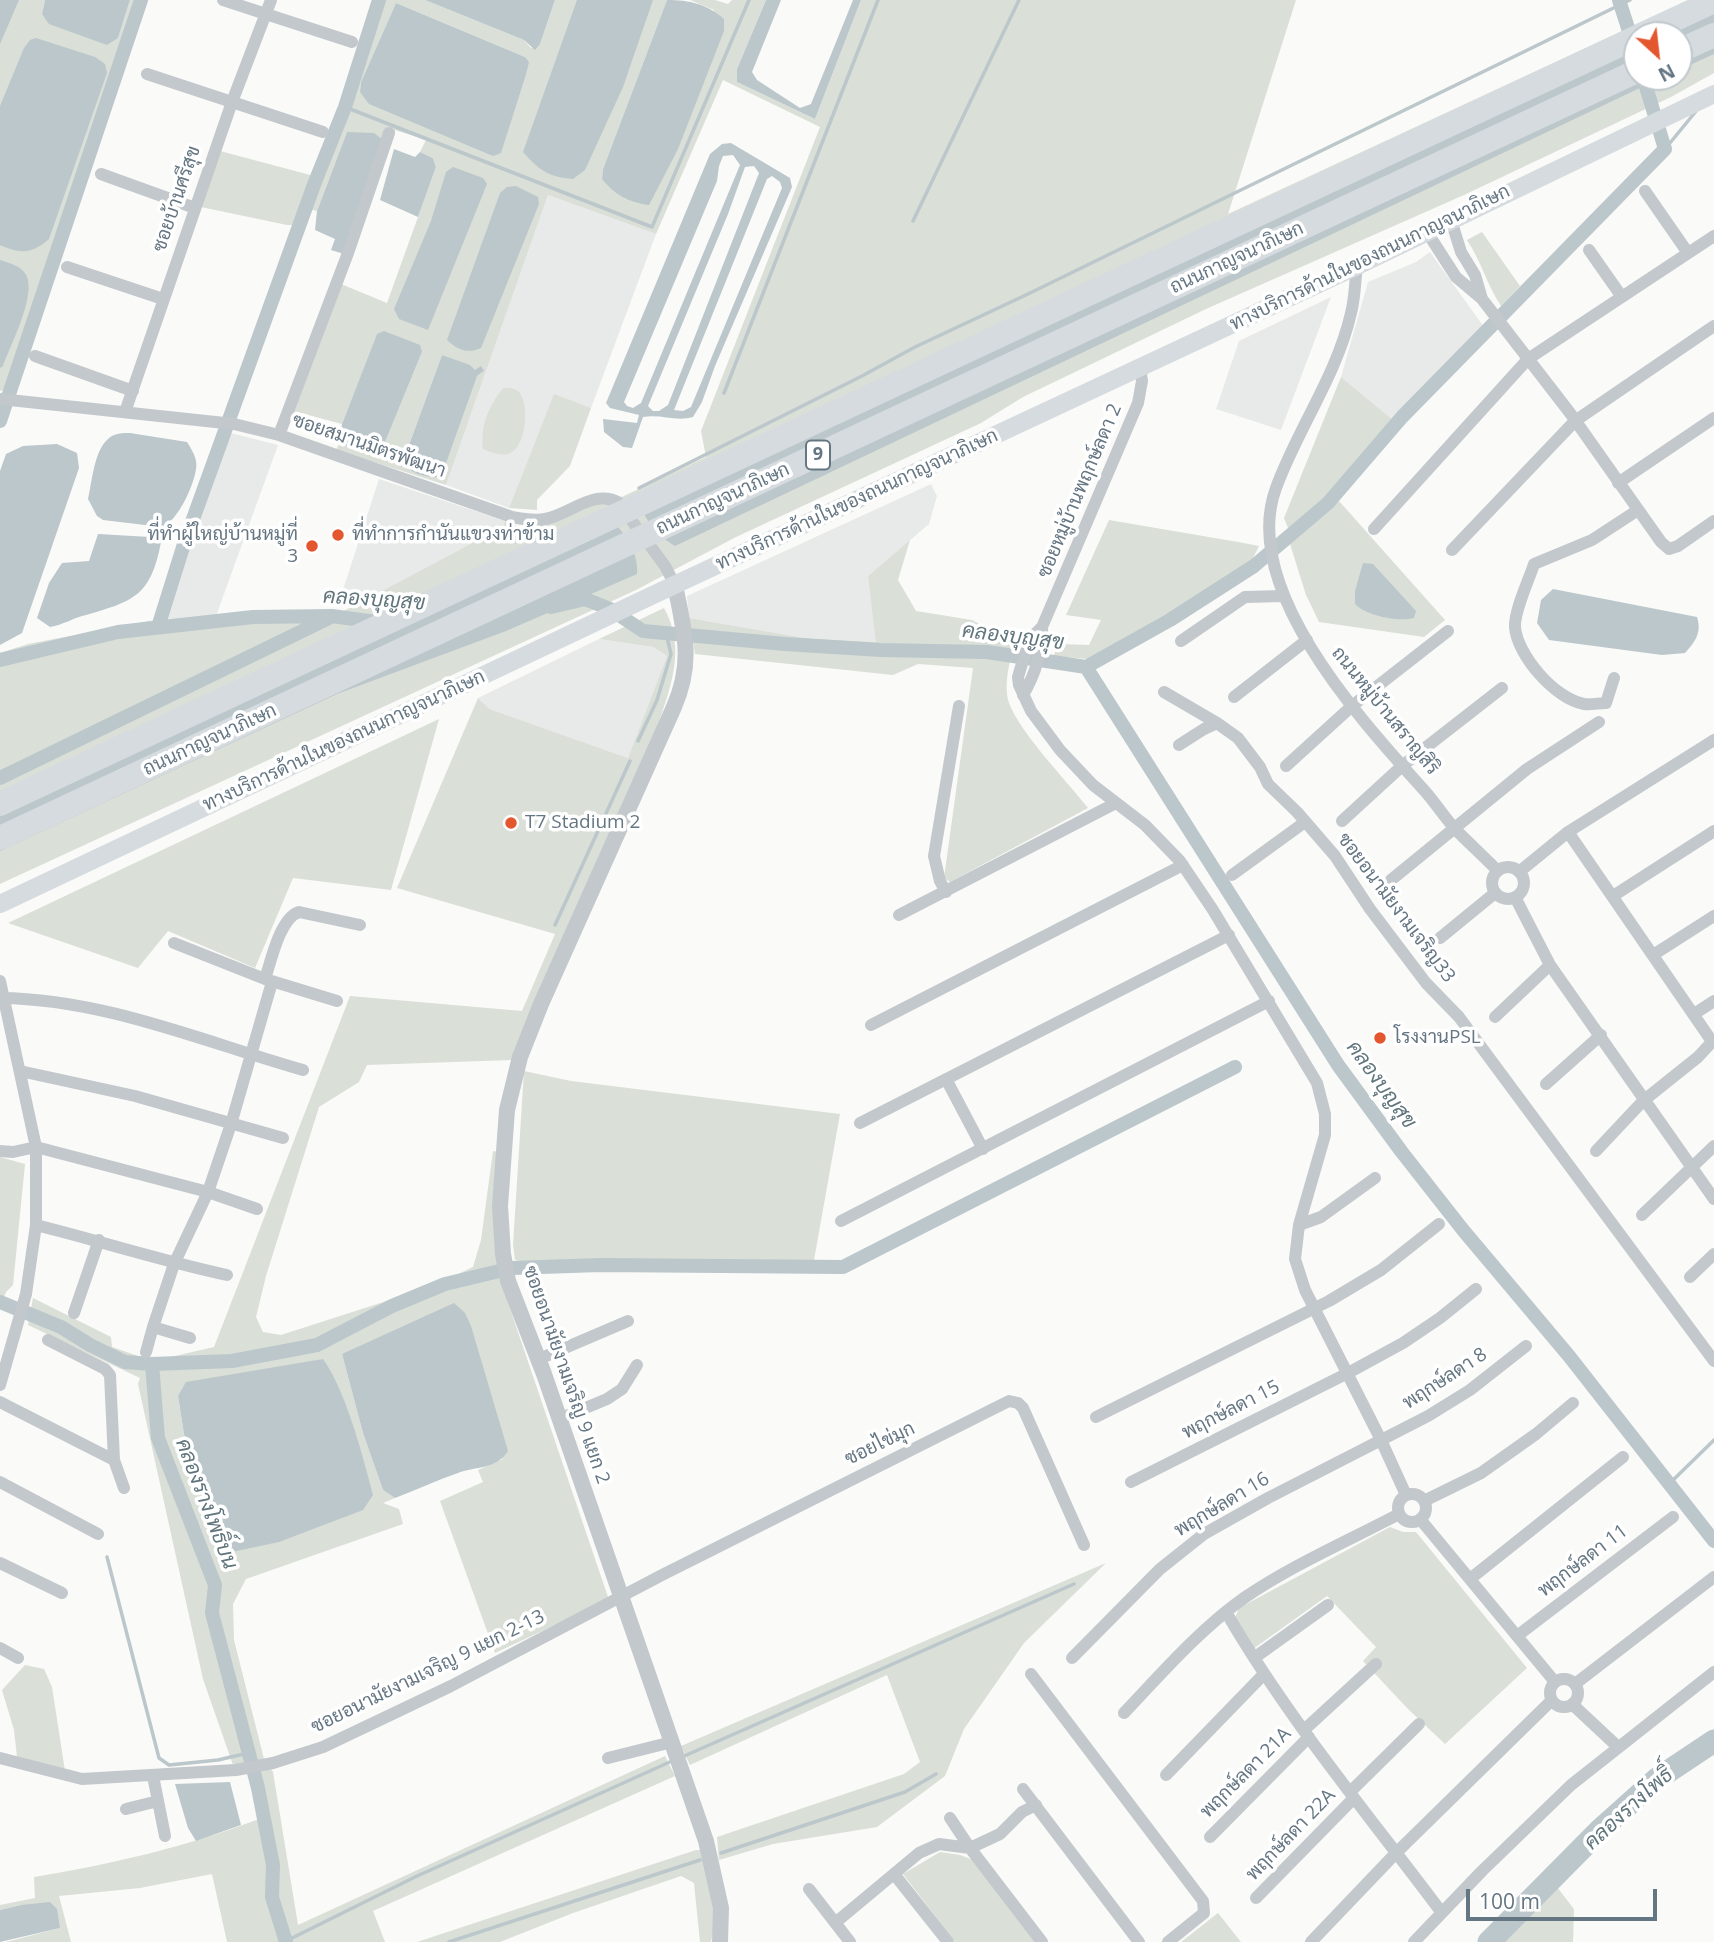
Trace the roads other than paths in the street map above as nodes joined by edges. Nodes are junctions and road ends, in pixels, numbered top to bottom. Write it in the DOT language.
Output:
graph roads {
  1 [pos="223,0"];
  2 [pos="271,0"];
  3 [pos="1714,1"];
  4 [pos="266,15"];
  5 [pos="1671,21"];
  6 [pos="1714,35"];
  7 [pos="352,42"];
  8 [pos="1623,43"];
  9 [pos="1693,45"];
  10 [pos="148,74"];
  11 [pos="1623,78"];
  12 [pos="1714,94"];
  13 [pos="232,102"];
  14 [pos="323,132"];
  15 [pos="389,133"];
  16 [pos="101,174"];
  17 [pos="1645,191"];
  18 [pos="195,208"];
  19 [pos="1451,220"];
  20 [pos="1427,232"];
  21 [pos="1714,236"];
  22 [pos="1589,250"];
  23 [pos="1688,253"];
  24 [pos="1357,266"];
  25 [pos="67,267"];
  26 [pos="1622,297"];
  27 [pos="163,299"];
  28 [pos="1482,299"];
  29 [pos="1714,326"];
  30 [pos="35,356"];
  31 [pos="1528,359"];
  32 [pos="1140,367"];
  33 [pos="133,391"];
  34 [pos="0,398"];
  35 [pos="125,412"];
  36 [pos="1714,418"];
  37 [pos="1575,421"];
  38 [pos="279,435"];
  39 [pos="1618,483"];
  40 [pos="1638,510"];
  41 [pos="1714,521"];
  42 [pos="1374,529"];
  43 [pos="1452,550"];
  44 [pos="675,585"];
  45 [pos="1283,596"];
  46 [pos="1042,627"];
  47 [pos="1448,631"];
  48 [pos="1307,640"];
  49 [pos="1181,641"];
  50 [pos="1025,678"];
  51 [pos="1614,678"];
  52 [pos="1502,688"];
  53 [pos="1164,692"];
  54 [pos="1234,697"];
  55 [pos="958,706"];
  56 [pos="1352,706"];
  57 [pos="1599,722"];
  58 [pos="1217,723"];
  59 [pos="1714,740"];
  60 [pos="1179,745"];
  61 [pos="1286,766"];
  62 [pos="1402,766"];
  63 [pos="1116,803"];
  64 [pos="0,804"];
  65 [pos="1342,821"];
  66 [pos="1305,822"];
  67 [pos="1455,829"];
  68 [pos="1714,831"];
  69 [pos="1569,832"];
  70 [pos="0,838"];
  71 [pos="1183,865"];
  72 [pos="1498,871"];
  73 [pos="1519,872"];
  74 [pos="1232,875"];
  75 [pos="1391,880"];
  76 [pos="946,892"];
  77 [pos="1495,893"];
  78 [pos="1515,897"];
  79 [pos="1613,897"];
  80 [pos="0,904"];
  81 [pos="899,915"];
  82 [pos="1714,916"];
  83 [pos="360,925"];
  84 [pos="1228,935"];
  85 [pos="1440,938"];
  86 [pos="174,943"];
  87 [pos="1653,955"];
  88 [pos="1550,965"];
  89 [pos="0,981"];
  90 [pos="268,981"];
  91 [pos="337,1001"];
  92 [pos="1269,1001"];
  93 [pos="1714,1002"];
  94 [pos="3,1004"];
  95 [pos="1694,1014"];
  96 [pos="1495,1017"];
  97 [pos="872,1025"];
  98 [pos="1601,1035"];
  99 [pos="251,1055"];
  100 [pos="303,1070"];
  101 [pos="20,1071"];
  102 [pos="946,1079"];
  103 [pos="1546,1084"];
  104 [pos="1643,1101"];
  105 [pos="860,1123"];
  106 [pos="232,1124"];
  107 [pos="283,1138"];
  108 [pos="1714,1146"];
  109 [pos="36,1147"];
  110 [pos="983,1149"];
  111 [pos="0,1152"];
  112 [pos="1596,1152"];
  113 [pos="1692,1166"];
  114 [pos="1375,1178"];
  115 [pos="208,1192"];
  116 [pos="1714,1199"];
  117 [pos="257,1209"];
  118 [pos="1642,1215"];
  119 [pos="841,1221"];
  120 [pos="1439,1224"];
  121 [pos="36,1225"];
  122 [pos="1299,1225"];
  123 [pos="99,1240"];
  124 [pos="1714,1254"];
  125 [pos="174,1264"];
  126 [pos="227,1275"];
  127 [pos="1690,1277"];
  128 [pos="1476,1289"];
  129 [pos="1315,1309"];
  130 [pos="74,1313"];
  131 [pos="628,1321"];
  132 [pos="153,1327"];
  133 [pos="190,1338"];
  134 [pos="48,1340"];
  135 [pos="1525,1346"];
  136 [pos="146,1352"];
  137 [pos="539,1359"];
  138 [pos="1714,1362"];
  139 [pos="637,1365"];
  140 [pos="1348,1373"];
  141 [pos="0,1385"];
  142 [pos="0,1402"];
  143 [pos="1573,1402"];
  144 [pos="1096,1417"];
  145 [pos="559,1419"];
  146 [pos="1381,1440"];
  147 [pos="1623,1457"];
  148 [pos="114,1460"];
  149 [pos="0,1482"];
  150 [pos="1131,1482"];
  151 [pos="124,1488"];
  152 [pos="1406,1495"];
  153 [pos="1424,1501"];
  154 [pos="1399,1514"];
  155 [pos="1673,1517"];
  156 [pos="1420,1519"];
  157 [pos="98,1534"];
  158 [pos="1084,1545"];
  159 [pos="0,1563"];
  160 [pos="1714,1577"];
  161 [pos="1470,1579"];
  162 [pos="62,1593"];
  163 [pos="620,1598"];
  164 [pos="1328,1605"];
  165 [pos="1226,1612"];
  166 [pos="1517,1636"];
  167 [pos="0,1648"];
  168 [pos="18,1658"];
  169 [pos="1072,1658"];
  170 [pos="1254,1658"];
  171 [pos="1376,1664"];
  172 [pos="1714,1672"];
  173 [pos="1031,1674"];
  174 [pos="1264,1674"];
  175 [pos="1555,1682"];
  176 [pos="1575,1684"];
  177 [pos="1552,1700"];
  178 [pos="1572,1704"];
  179 [pos="1124,1713"];
  180 [pos="1419,1724"];
  181 [pos="1306,1734"];
  182 [pos="1618,1747"];
  183 [pos="677,1755"];
  184 [pos="0,1758"];
  185 [pos="608,1758"];
  186 [pos="1166,1775"];
  187 [pos="153,1776"];
  188 [pos="1023,1789"];
  189 [pos="1352,1795"];
  190 [pos="158,1801"];
  191 [pos="1036,1805"];
  192 [pos="126,1809"];
  193 [pos="950,1818"];
  194 [pos="164,1836"];
  195 [pos="1210,1837"];
  196 [pos="970,1849"];
  197 [pos="1396,1853"];
  198 [pos="894,1874"];
  199 [pos="809,1889"];
  200 [pos="1256,1898"];
  201 [pos="1442,1913"];
  202 [pos="835,1923"];
  203 [pos="720,1942"];
  204 [pos="850,1942"];
  205 [pos="948,1942"];
  206 [pos="1042,1942"];
  207 [pos="1139,1942"];
  208 [pos="1168,1942"];
  209 [pos="1311,1942"];
  210 [pos="1414,1942"];
  1 -- 4 [label="street"];
  2 -- 4 [label="street, ซอยบ้านศรีสุข"];
  3 -- 5 [label="highway, ถนนกาญจนาภิเษก / 9"];
  4 -- 7 [label="street"];
  4 -- 13 [label="street, ซอยบ้านศรีสุข"];
  6 -- 9 [label="highway"];
  8 -- 64 [label="highway, ถนนกาญจนาภิเษก / 9"];
  10 -- 13 [label="street"];
  11 -- 70 [label="highway, ถนนกาญจนาภิเษก / 9"];
  12 -- 19 [label="main road, ทางบริการด้านในของถนนกาญจนาภิเษก"];
  13 -- 14 [label="street"];
  13 -- 18 [label="street, ซอยบ้านศรีสุข"];
  15 -- 38 [label="street"];
  16 -- 18 [label="street"];
  17 -- 23 [label="street"];
  18 -- 27 [label="street, ซอยบ้านศรีสุข"];
  19 -- 20 [label="main road, ทางบริการด้านในของถนนกาญจนาภิเษก"];
  19 -- 28 [label="street"];
  20 -- 24 [label="main road, ทางบริการด้านในของถนนกาญจนาภิเษก"];
  20 -- 28 [label="street"];
  21 -- 23 [label="street"];
  22 -- 26 [label="street"];
  23 -- 26 [label="street"];
  24 -- 32 [label="main road, ทางบริการด้านในของถนนกาญจนาภิเษก"];
  24 -- 45 [label="street, ถนนหมู่บ้านสราญสิริ"];
  25 -- 27 [label="street"];
  26 -- 31 [label="street"];
  27 -- 33 [label="street, ซอยบ้านศรีสุข"];
  28 -- 31 [label="street"];
  29 -- 37 [label="street"];
  30 -- 33 [label="street"];
  31 -- 37 [label="street"];
  31 -- 42 [label="street"];
  32 -- 44 [label="main road, ทางบริการด้านในของถนนกาญจนาภิเษก"];
  32 -- 46 [label="street, ซอยหมู่บ้านพฤกษ์ลดา 2"];
  33 -- 35 [label="street, ซอยบ้านศรีสุข"];
  34 -- 35 [label="street, ซอยสมานมิตรพัฒนา"];
  35 -- 38 [label="street, ซอยสมานมิตรพัฒนา"];
  36 -- 39 [label="street"];
  37 -- 39 [label="street"];
  37 -- 43 [label="street"];
  38 -- 44 [label="street, ซอยสมานมิตรพัฒนา"];
  39 -- 40 [label="street"];
  40 -- 41 [label="street"];
  40 -- 51 [label="street"];
  44 -- 80 [label="main road, ทางบริการด้านในของถนนกาญจนาภิเษก"];
  44 -- 137 [label="street, ซอยอนามัยงามเจริญ 9 แยก 2"];
  45 -- 48 [label="street, ถนนหมู่บ้านสราญสิริ"];
  45 -- 49 [label="street"];
  46 -- 50 [label="street, ซอยหมู่บ้านพฤกษ์ลดา 2"];
  46 -- 50 [label="street, ซอยหมู่บ้านพฤกษ์ลดา 2"];
  47 -- 56 [label="street"];
  48 -- 54 [label="street"];
  48 -- 56 [label="street, ถนนหมู่บ้านสราญสิริ"];
  50 -- 63 [label="street"];
  52 -- 62 [label="street"];
  53 -- 58 [label="street, ซอยอนามัยงามเจริญ33"];
  55 -- 76 [label="street"];
  56 -- 61 [label="street"];
  56 -- 62 [label="street, ถนนหมู่บ้านสราญสิริ"];
  57 -- 67 [label="street"];
  58 -- 60 [label="street"];
  58 -- 66 [label="street, ซอยอนามัยงามเจริญ33"];
  59 -- 69 [label="street"];
  62 -- 65 [label="street"];
  62 -- 67 [label="street, ถนนหมู่บ้านสราญสิริ"];
  63 -- 71 [label="street"];
  63 -- 76 [label="street"];
  66 -- 74 [label="street"];
  66 -- 138 [label="street, ซอยอนามัยงามเจริญ33"];
  67 -- 72 [label="street, ถนนหมู่บ้านสราญสิริ"];
  67 -- 75 [label="street"];
  68 -- 79 [label="street"];
  69 -- 73 [label="street"];
  69 -- 79 [label="street"];
  71 -- 84 [label="street"];
  71 -- 97 [label="street"];
  72 -- 73 [label="street"];
  72 -- 77 [label="street"];
  73 -- 78 [label="street"];
  76 -- 81 [label="street"];
  77 -- 78 [label="street"];
  77 -- 85 [label="street"];
  78 -- 88 [label="street"];
  79 -- 87 [label="street"];
  82 -- 87 [label="street"];
  83 -- 90 [label="street"];
  84 -- 92 [label="street"];
  84 -- 102 [label="street"];
  86 -- 90 [label="street"];
  87 -- 95 [label="street"];
  88 -- 96 [label="street"];
  88 -- 98 [label="street"];
  89 -- 94 [label="street"];
  90 -- 91 [label="street"];
  90 -- 99 [label="street"];
  92 -- 110 [label="street"];
  92 -- 122 [label="street"];
  93 -- 95 [label="street"];
  94 -- 99 [label="street"];
  94 -- 101 [label="street"];
  95 -- 104 [label="street"];
  98 -- 103 [label="street"];
  98 -- 104 [label="street"];
  99 -- 100 [label="street"];
  99 -- 106 [label="street"];
  101 -- 106 [label="street"];
  101 -- 109 [label="street"];
  102 -- 105 [label="street"];
  102 -- 110 [label="street"];
  104 -- 112 [label="street"];
  104 -- 113 [label="street"];
  106 -- 107 [label="street"];
  106 -- 115 [label="street"];
  108 -- 113 [label="street"];
  109 -- 111 [label="street"];
  109 -- 115 [label="street"];
  109 -- 121 [label="street"];
  110 -- 119 [label="street"];
  113 -- 116 [label="street"];
  113 -- 118 [label="street"];
  114 -- 122 [label="street"];
  115 -- 117 [label="street"];
  115 -- 125 [label="street"];
  120 -- 129 [label="street"];
  121 -- 123 [label="street"];
  121 -- 141 [label="street"];
  122 -- 129 [label="street"];
  123 -- 125 [label="street"];
  123 -- 130 [label="street"];
  124 -- 127 [label="street"];
  125 -- 126 [label="street"];
  125 -- 132 [label="street"];
  128 -- 140 [label="street, พฤกษ์ลดา 15"];
  129 -- 140 [label="street"];
  129 -- 144 [label="street"];
  131 -- 137 [label="street"];
  132 -- 133 [label="street"];
  132 -- 136 [label="street"];
  134 -- 148 [label="street"];
  135 -- 146 [label="street, พฤกษ์ลดา 8"];
  137 -- 145 [label="street, ซอยอนามัยงามเจริญ 9 แยก 2"];
  139 -- 145 [label="street"];
  140 -- 146 [label="street"];
  140 -- 150 [label="street, พฤกษ์ลดา 15"];
  142 -- 148 [label="street"];
  143 -- 153 [label="street"];
  145 -- 163 [label="street, ซอยอนามัยงามเจริญ 9 แยก 2"];
  146 -- 152 [label="street"];
  146 -- 169 [label="street, พฤกษ์ลดา 16"];
  147 -- 161 [label="street"];
  148 -- 151 [label="street"];
  149 -- 157 [label="street"];
  152 -- 153 [label="street"];
  152 -- 154 [label="street"];
  153 -- 156 [label="street"];
  154 -- 156 [label="street"];
  154 -- 165 [label="street"];
  155 -- 166 [label="street, พฤกษ์ลดา 11"];
  156 -- 161 [label="street"];
  158 -- 163 [label="street, ซอยไข่มุก"];
  159 -- 162 [label="street"];
  160 -- 176 [label="street"];
  161 -- 166 [label="street"];
  163 -- 183 [label="street, ซอยอนามัยงามเจริญ 9 แยก 2"];
  163 -- 187 [label="street, ซอยอนามัยงามเจริญ 9 แยก 2-13"];
  164 -- 170 [label="street"];
  165 -- 170 [label="street"];
  165 -- 179 [label="street"];
  166 -- 175 [label="street"];
  167 -- 168 [label="street"];
  170 -- 174 [label="street"];
  171 -- 181 [label="street, พฤกษ์ลดา 21A"];
  172 -- 182 [label="street"];
  173 -- 208 [label="street"];
  174 -- 181 [label="street"];
  174 -- 186 [label="street"];
  175 -- 176 [label="street"];
  175 -- 177 [label="street"];
  176 -- 178 [label="street"];
  177 -- 178 [label="street"];
  177 -- 197 [label="street"];
  178 -- 182 [label="street"];
  180 -- 189 [label="street, พฤกษ์ลดา 22A"];
  181 -- 189 [label="street"];
  181 -- 195 [label="street, พฤกษ์ลดา 21A"];
  182 -- 201 [label="street"];
  183 -- 185 [label="street"];
  183 -- 203 [label="street, ซอยอนามัยงามเจริญ 9 แยก 2"];
  184 -- 187 [label="street, ซอยอนามัยงามเจริญ 9 แยก 2-13"];
  187 -- 190 [label="street"];
  188 -- 191 [label="street"];
  189 -- 197 [label="street"];
  189 -- 200 [label="street, พฤกษ์ลดา 22A"];
  190 -- 192 [label="street"];
  190 -- 194 [label="street"];
  191 -- 196 [label="street"];
  191 -- 207 [label="street"];
  193 -- 196 [label="street"];
  196 -- 198 [label="street"];
  196 -- 206 [label="street"];
  197 -- 201 [label="street"];
  197 -- 209 [label="street"];
  198 -- 202 [label="street"];
  198 -- 205 [label="street"];
  199 -- 202 [label="street"];
  201 -- 210 [label="street"];
  202 -- 204 [label="street"];
}
